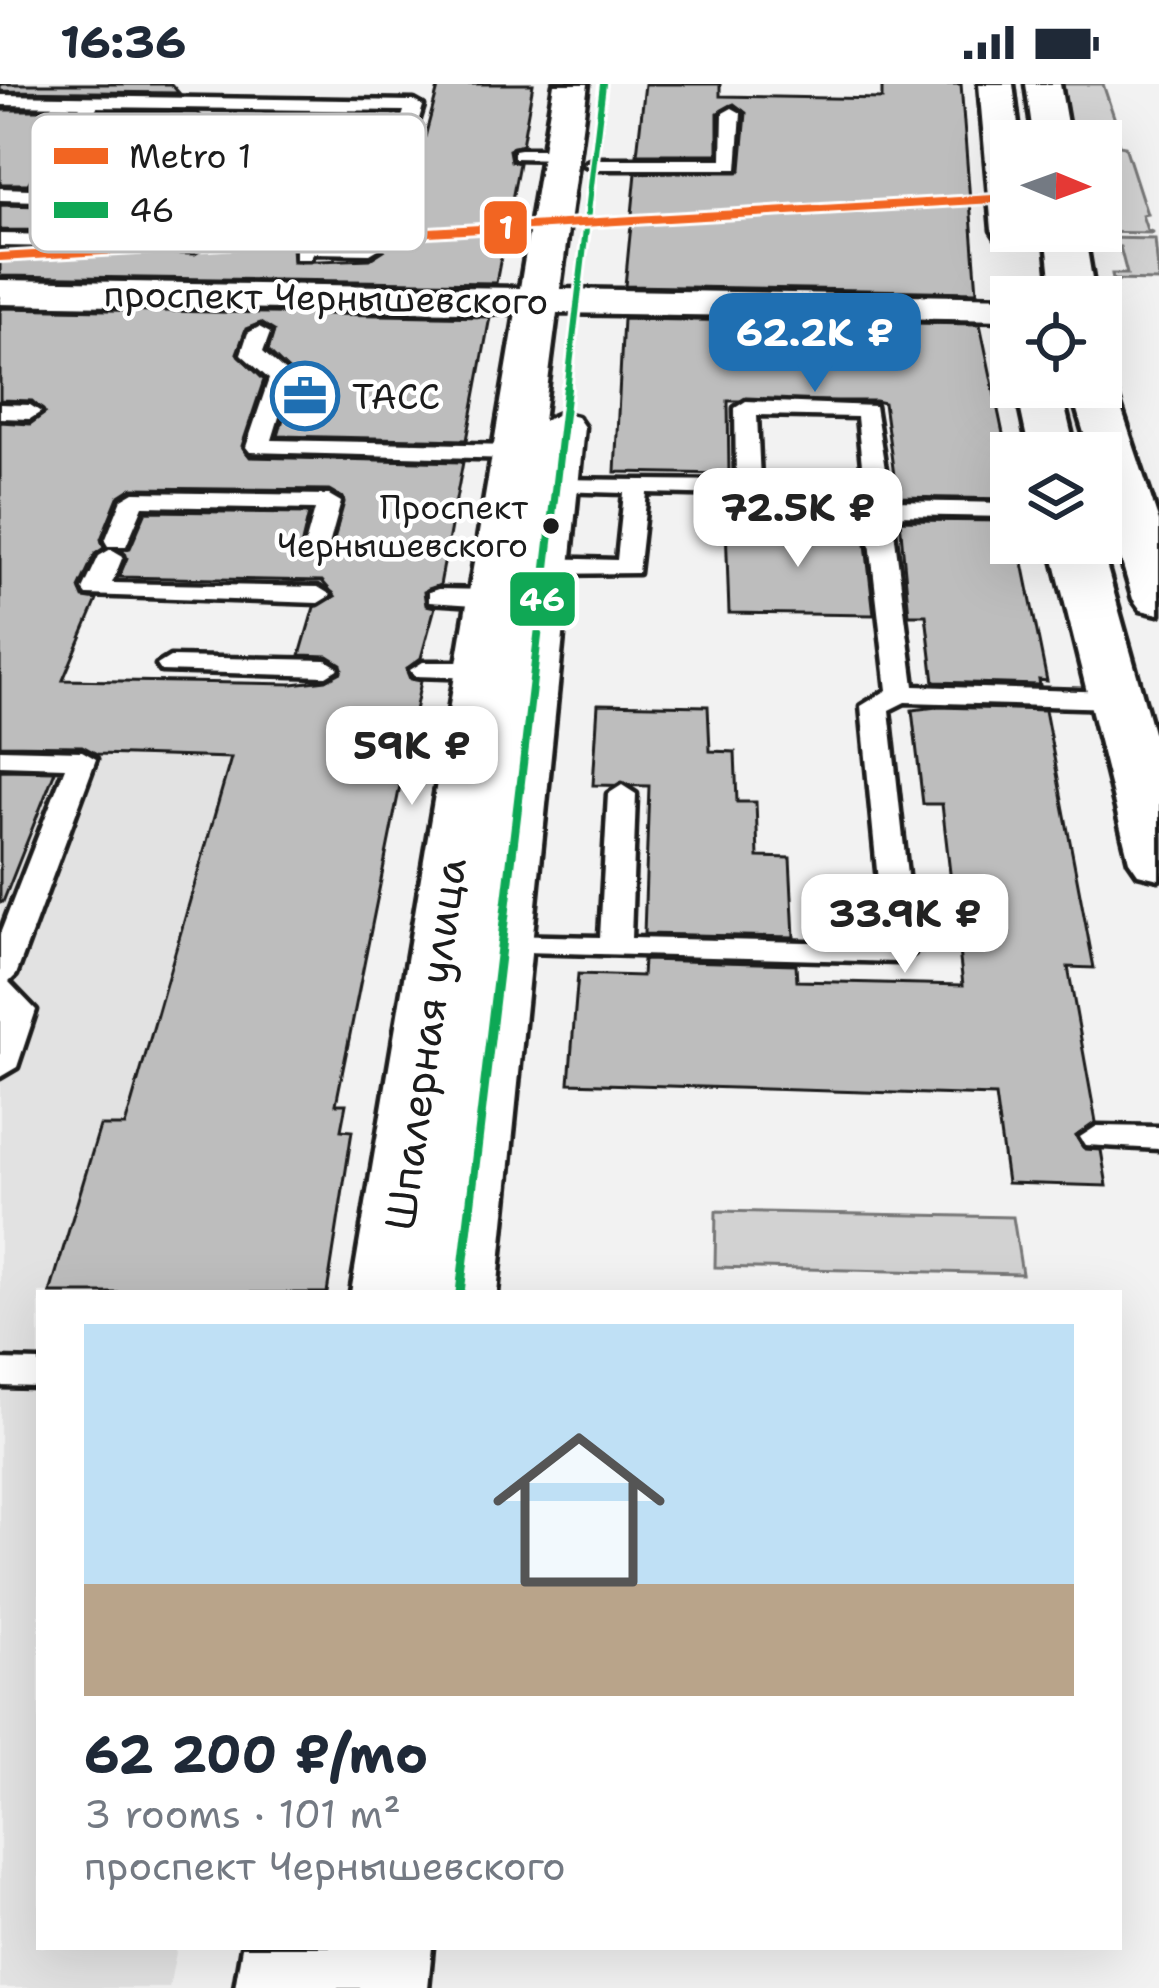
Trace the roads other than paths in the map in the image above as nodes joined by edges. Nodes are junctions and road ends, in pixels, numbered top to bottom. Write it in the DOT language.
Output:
graph roads {
  1 [pos="571,84"];
  2 [pos="603,84"];
  3 [pos="996,84"];
  4 [pos="1043,84"];
  5 [pos="0,100"];
  6 [pos="732,100"];
  7 [pos="92,101"];
  8 [pos="84,114"];
  9 [pos="411,114"];
  10 [pos="1000,120"];
  11 [pos="1049,120"];
  12 [pos="520,154"];
  13 [pos="576,159"];
  14 [pos="30,239"];
  15 [pos="0,240"];
  16 [pos="304,252"];
  17 [pos="303,255"];
  18 [pos="20,288"];
  19 [pos="990,309"];
  20 [pos="554,319"];
  21 [pos="0,330"];
  22 [pos="259,333"];
  23 [pos="990,344"];
  24 [pos="1099,408"];
  25 [pos="0,411"];
  26 [pos="31,412"];
  27 [pos="534,468"];
  28 [pos="636,486"];
  29 [pos="748,489"];
  30 [pos="878,499"];
  31 [pos="990,508"];
  32 [pos="1080,564"];
  33 [pos="545,566"];
  34 [pos="311,595"];
  35 [pos="1159,599"];
  36 [pos="170,665"];
  37 [pos="326,668"];
  38 [pos="901,694"];
  39 [pos="1115,700"];
  40 [pos="0,757"];
  41 [pos="622,794"];
  42 [pos="1159,861"];
  43 [pos="896,912"];
  44 [pos="501,944"];
  45 [pos="615,946"];
  46 [pos="898,953"];
  47 [pos="0,975"];
  48 [pos="0,990"];
  49 [pos="0,1066"];
  50 [pos="1097,1137"];
  51 [pos="1159,1138"];
  52 [pos="388,1290"];
  53 [pos="460,1290"];
  54 [pos="0,1373"];
  55 [pos="36,1374"];
  56 [pos="290,1950"];
  57 [pos="384,1950"];
  58 [pos="284,1988"];
  59 [pos="380,1988"];
  1 -- 13 [label="street, Шпалерная улица"];
  2 -- 13 [label="street, Шпалерная улица"];
  3 -- 10 [label="street"];
  4 -- 11 [label="street"];
  5 -- 7 [label="lane"];
  6 -- 13 [label="lane"];
  7 -- 8 [label="lane"];
  7 -- 9 [label="lane"];
  12 -- 13 [label="lane"];
  13 -- 20 [label="street, Шпалерная улица"];
  14 -- 15 [label="lane"];
  16 -- 17 [label="lane"];
  18 -- 20 [label="street, проспект Чернышевского"];
  19 -- 20 [label="street, проспект Чернышевского"];
  20 -- 22 [label="street, проспект Чернышевского"];
  20 -- 23 [label="street, проспект Чернышевского"];
  20 -- 27 [label="street, Шпалерная улица"];
  21 -- 22 [label="street, проспект Чернышевского"];
  22 -- 27 [label="lane"];
  24 -- 35 [label="street"];
  25 -- 26 [label="lane"];
  27 -- 28 [label="lane"];
  27 -- 33 [label="street, Шпалерная улица"];
  27 -- 52 [label="street, Шпалерная улица"];
  28 -- 29 [label="lane"];
  28 -- 33 [label="lane"];
  29 -- 30 [label="lane"];
  29 -- 30 [label="lane"];
  30 -- 31 [label="lane"];
  30 -- 38 [label="lane"];
  32 -- 39 [label="street"];
  33 -- 44 [label="street, Шпалерная улица"];
  34 -- 34 [label="lane"];
  36 -- 37 [label="lane"];
  38 -- 39 [label="lane"];
  38 -- 43 [label="lane"];
  39 -- 42 [label="street"];
  40 -- 47 [label="lane"];
  41 -- 45 [label="lane"];
  44 -- 45 [label="lane"];
  44 -- 53 [label="street, Шпалерная улица"];
  45 -- 46 [label="lane"];
  48 -- 49 [label="lane"];
  50 -- 51 [label="lane"];
  54 -- 55 [label="lane"];
  56 -- 58 [label="street"];
  57 -- 59 [label="street"];
}
